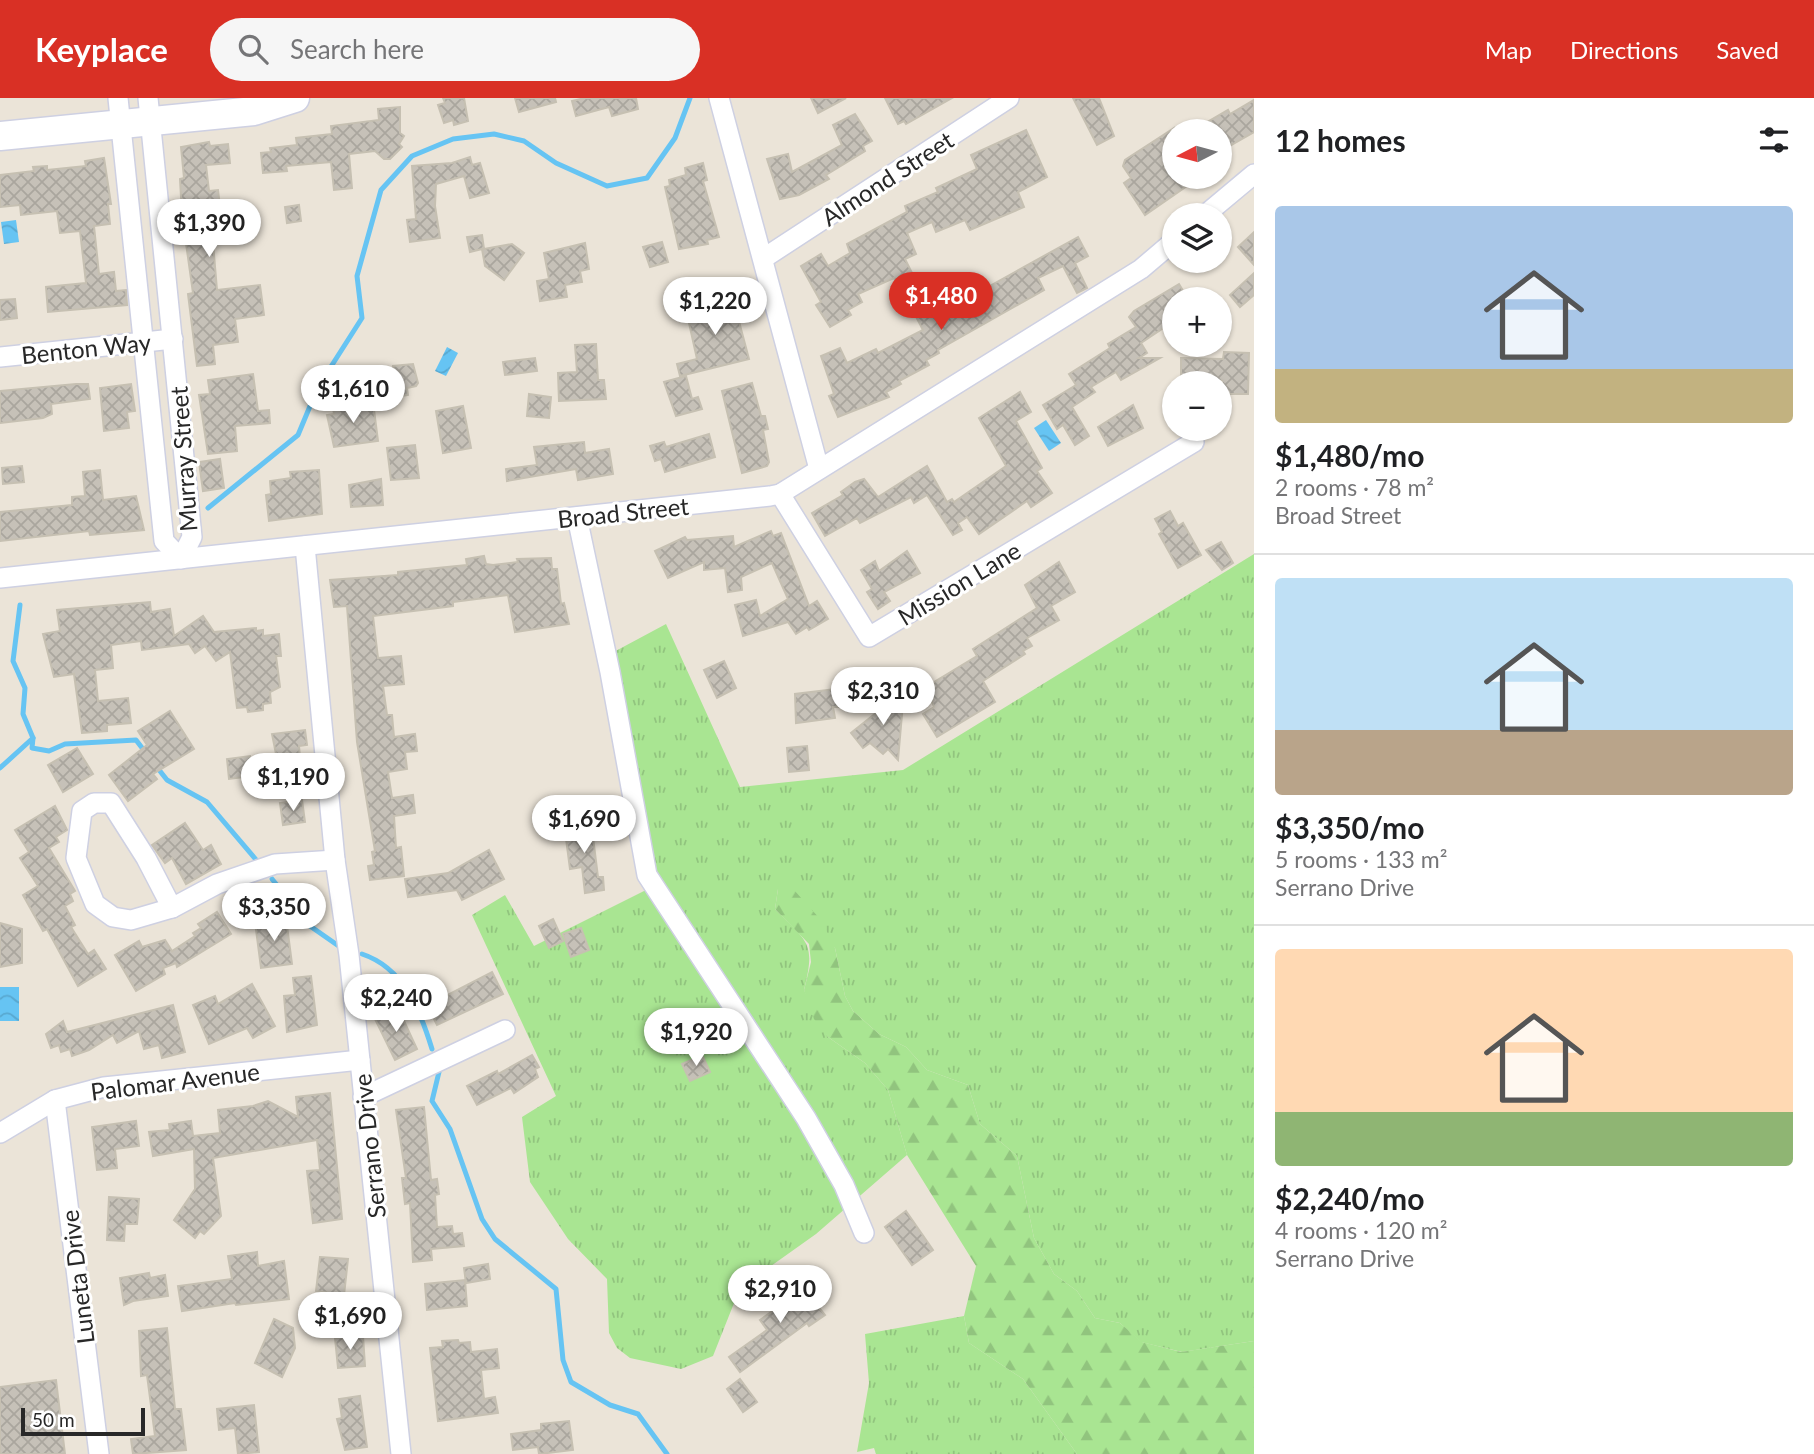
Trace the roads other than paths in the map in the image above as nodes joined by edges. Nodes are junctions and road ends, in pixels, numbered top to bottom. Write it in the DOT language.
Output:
graph roads {
  1 [pos="295,98"];
  2 [pos="719,98"];
  3 [pos="1009,98"];
  4 [pos="149,109"];
  5 [pos="119,111"];
  6 [pos="0,136"];
  7 [pos="1254,174"];
  8 [pos="1219,203"];
  9 [pos="1162,251"];
  10 [pos="764,258"];
  11 [pos="173,339"];
  12 [pos="143,342"];
  13 [pos="0,357"];
  14 [pos="1194,442"];
  15 [pos="819,468"];
  16 [pos="780,494"];
  17 [pos="577,517"];
  18 [pos="305,546"];
  19 [pos="180,559"];
  20 [pos="0,578"];
  21 [pos="335,860"];
  22 [pos="172,908"];
  23 [pos="505,1030"];
  24 [pos="360,1060"];
  25 [pos="363,1097"];
  26 [pos="55,1100"];
  27 [pos="0,1133"];
  28 [pos="864,1233"];
  29 [pos="99,1454"];
  30 [pos="401,1454"];
  1 -- 4 [label="street"];
  2 -- 10 [label="street"];
  3 -- 10 [label="street, Almond Street"];
  4 -- 5 [label="street"];
  4 -- 11 [label="street, Murray Street"];
  5 -- 6 [label="street"];
  5 -- 12 [label="street, Murray Street"];
  7 -- 8 [label="street"];
  9 -- 15 [label="street, Broad Street"];
  10 -- 15 [label="street"];
  11 -- 12 [label="street, Benton Way"];
  11 -- 19 [label="street, Murray Street"];
  12 -- 13 [label="street, Benton Way"];
  12 -- 19 [label="street, Murray Street"];
  14 -- 16 [label="street, Mission Lane"];
  15 -- 16 [label="street, Broad Street"];
  16 -- 17 [label="street, Broad Street"];
  17 -- 18 [label="street, Broad Street"];
  17 -- 28 [label="street"];
  18 -- 19 [label="street, Broad Street"];
  18 -- 21 [label="street, Serrano Drive"];
  19 -- 20 [label="street, Broad Street"];
  21 -- 22 [label="street"];
  21 -- 24 [label="street, Serrano Drive"];
  22 -- 22 [label="street"];
  23 -- 25 [label="street"];
  24 -- 25 [label="street, Serrano Drive"];
  24 -- 26 [label="street, Palomar Avenue"];
  25 -- 30 [label="street, Serrano Drive"];
  26 -- 27 [label="street, Palomar Avenue"];
  26 -- 29 [label="street, Luneta Drive"];
}
